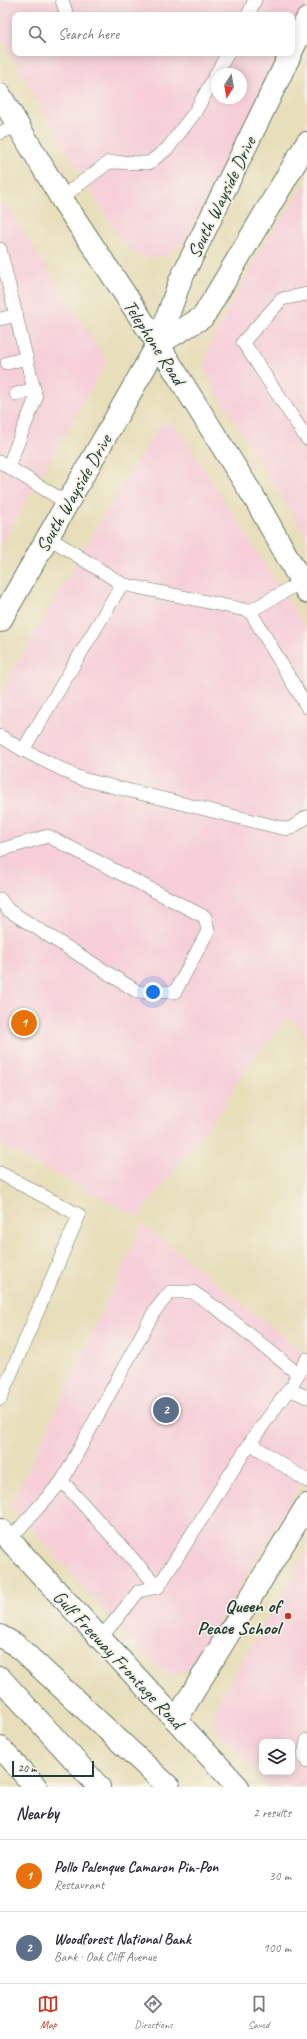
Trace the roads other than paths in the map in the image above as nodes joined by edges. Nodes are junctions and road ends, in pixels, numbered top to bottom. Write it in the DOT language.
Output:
graph roads {
  1 [pos="62,0"];
  2 [pos="255,0"];
  3 [pos="67,12"];
  4 [pos="249,12"];
  5 [pos="307,19"];
  6 [pos="295,44"];
  7 [pos="226,56"];
  8 [pos="290,56"];
  9 [pos="0,95"];
  10 [pos="9,129"];
  11 [pos="307,143"];
  12 [pos="61,198"];
  13 [pos="0,249"];
  14 [pos="3,275"];
  15 [pos="307,294"];
  16 [pos="17,315"];
  17 [pos="0,319"];
  18 [pos="158,344"];
  19 [pos="27,358"];
  20 [pos="7,363"];
  21 [pos="34,389"];
  22 [pos="16,394"];
  23 [pos="307,439"];
  24 [pos="4,465"];
  25 [pos="67,503"];
  26 [pos="48,537"];
  27 [pos="122,584"];
  28 [pos="304,587"];
  29 [pos="250,611"];
  30 [pos="0,621"];
  31 [pos="307,708"];
  32 [pos="0,736"];
  33 [pos="23,750"];
  34 [pos="307,816"];
  35 [pos="0,850"];
  36 [pos="0,899"];
  37 [pos="0,1173"];
  38 [pos="307,1359"];
  39 [pos="298,1374"];
  40 [pos="289,1389"];
  41 [pos="307,1397"];
  42 [pos="0,1399"];
  43 [pos="250,1443"];
  44 [pos="62,1481"];
  45 [pos="307,1481"];
  46 [pos="307,1506"];
  47 [pos="5,1535"];
  48 [pos="158,1587"];
  49 [pos="0,1636"];
  50 [pos="100,1639"];
  51 [pos="0,1678"];
  52 [pos="176,1720"];
  53 [pos="307,1740"];
  54 [pos="0,1748"];
  55 [pos="307,1762"];
  56 [pos="36,1787"];
  57 [pos="99,1787"];
  58 [pos="169,1787"];
  59 [pos="238,1787"];
  1 -- 3 [label="lane"];
  2 -- 4 [label="lane"];
  5 -- 6 [label="main road"];
  7 -- 12 [label="lane"];
  8 -- 18 [label="main road, South Wayside Drive"];
  9 -- 10 [label="main road, Telephone Road"];
  10 -- 12 [label="main road, Telephone Road"];
  11 -- 18 [label="main road, South Wayside Drive"];
  12 -- 18 [label="main road, Telephone Road"];
  13 -- 14 [label="lane"];
  14 -- 16 [label="lane"];
  15 -- 23 [label="lane"];
  16 -- 17 [label="lane"];
  16 -- 19 [label="lane"];
  18 -- 25 [label="main road, South Wayside Drive"];
  18 -- 28 [label="main road, Telephone Road"];
  19 -- 20 [label="lane"];
  19 -- 21 [label="lane"];
  21 -- 22 [label="lane"];
  21 -- 24 [label="lane"];
  24 -- 25 [label="lane"];
  25 -- 26 [label="main road, South Wayside Drive"];
  26 -- 27 [label="lane"];
  26 -- 30 [label="main road, South Wayside Drive"];
  27 -- 29 [label="lane"];
  27 -- 33 [label="lane"];
  28 -- 29 [label="lane"];
  29 -- 31 [label="lane"];
  32 -- 33 [label="lane"];
  33 -- 34 [label="lane"];
  35 -- 36 [label="lane"];
  37 -- 42 [label="lane"];
  38 -- 39 [label="lane"];
  39 -- 40 [label="lane"];
  39 -- 44 [label="lane"];
  40 -- 41 [label="lane"];
  40 -- 43 [label="lane"];
  43 -- 45 [label="lane"];
  43 -- 48 [label="lane"];
  44 -- 47 [label="lane"];
  44 -- 48 [label="lane"];
  46 -- 52 [label="main road"];
  47 -- 50 [label="main road, Gulf Freeway Frontage Road"];
  48 -- 50 [label="lane"];
  49 -- 58 [label="main road"];
  50 -- 52 [label="main road, Gulf Freeway Frontage Road"];
  51 -- 57 [label="main road"];
  52 -- 59 [label="main road, Gulf Freeway Frontage Road"];
  53 -- 55 [label="lane"];
  54 -- 56 [label="main road"];
}
